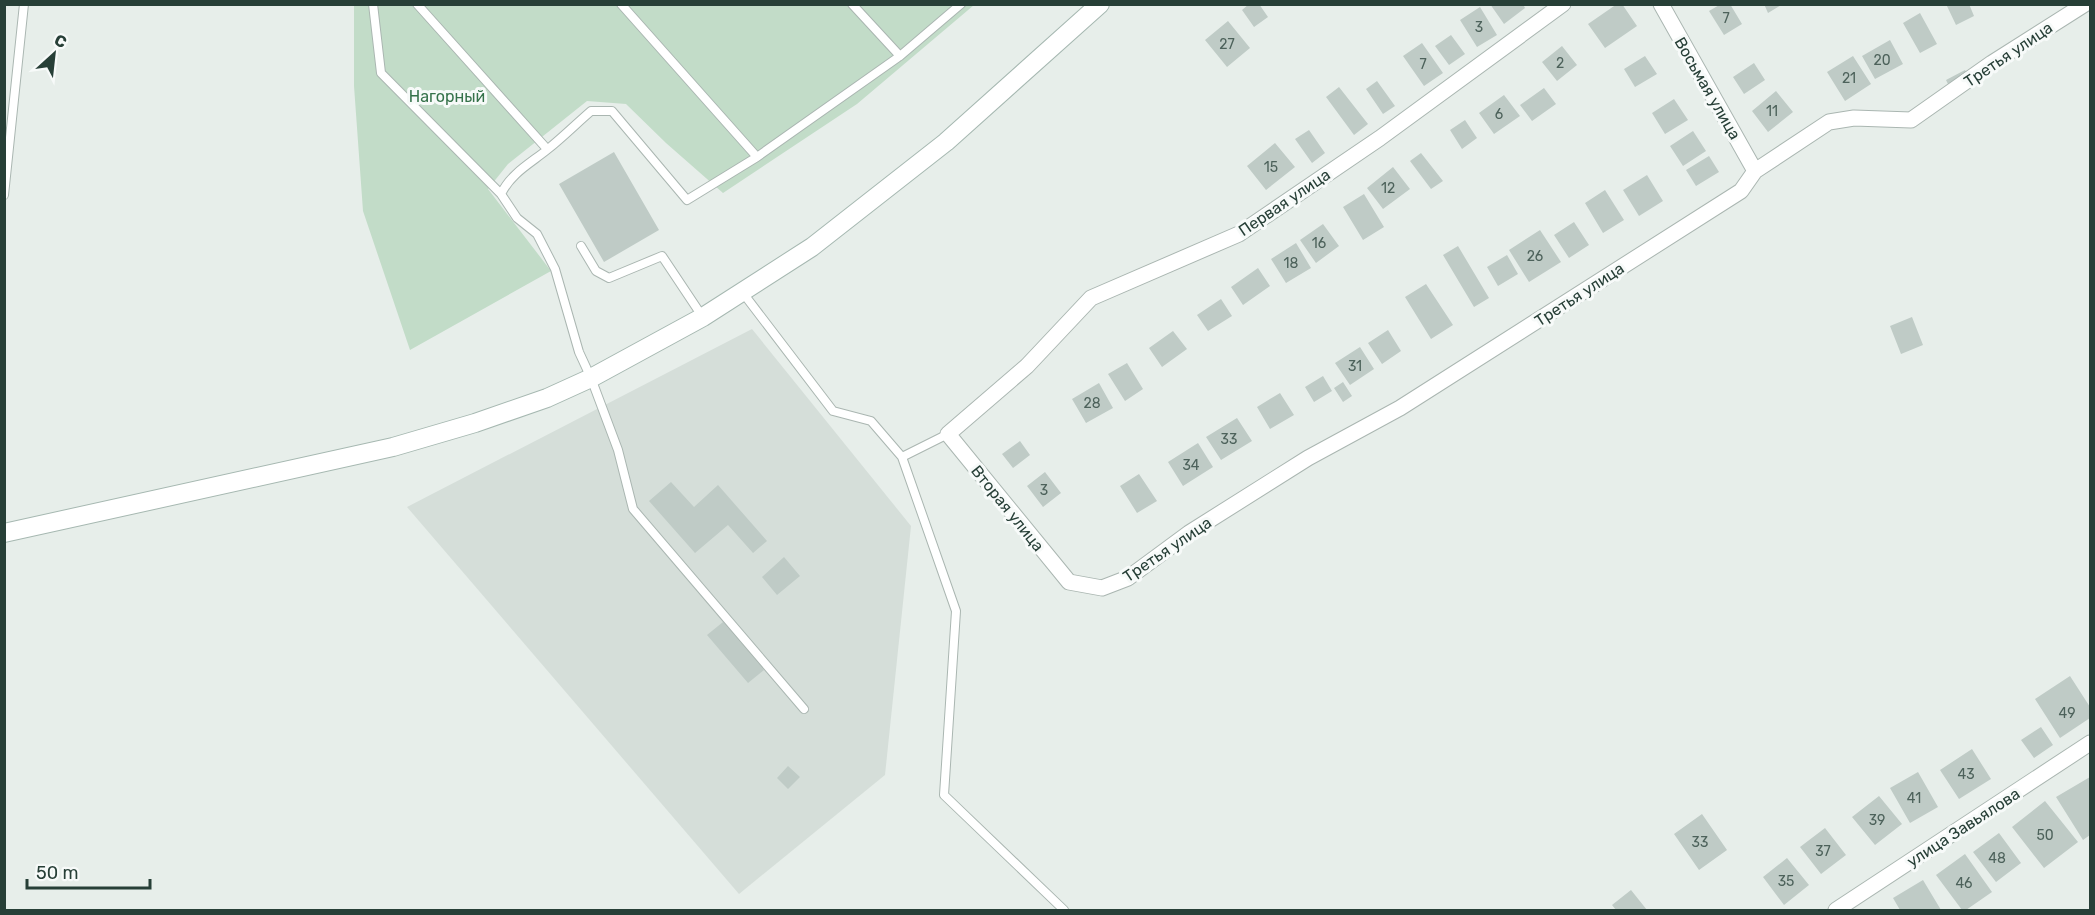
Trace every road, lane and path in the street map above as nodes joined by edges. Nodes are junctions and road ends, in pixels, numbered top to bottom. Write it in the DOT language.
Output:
graph roads {
  1 [pos="24,4"];
  2 [pos="373,4"];
  3 [pos="417,4"];
  4 [pos="621,4"];
  5 [pos="852,4"];
  6 [pos="961,4"];
  7 [pos="1100,4"];
  8 [pos="1563,4"];
  9 [pos="1661,4"];
  10 [pos="2085,4"];
  11 [pos="900,56"];
  12 [pos="547,149"];
  13 [pos="758,157"];
  14 [pos="1755,171"];
  15 [pos="501,194"];
  16 [pos="4,195"];
  17 [pos="581,246"];
  18 [pos="743,293"];
  19 [pos="703,317"];
  20 [pos="591,378"];
  21 [pos="948,434"];
  22 [pos="902,457"];
  23 [pos="4,534"];
  24 [pos="1069,582"];
  25 [pos="804,709"];
  26 [pos="2091,742"];
  27 [pos="1064,910"];
  28 [pos="1836,910"];
  1 -- 16 [label="lane"];
  2 -- 15 [label="lane"];
  3 -- 12 [label="lane"];
  4 -- 13 [label="lane"];
  5 -- 11 [label="lane"];
  6 -- 11 [label="lane"];
  7 -- 18 [label="main road"];
  8 -- 21 [label="street, Первая улица"];
  9 -- 14 [label="street, Восьмая улица"];
  10 -- 14 [label="street, Третья улица"];
  11 -- 13 [label="lane"];
  12 -- 13 [label="lane"];
  12 -- 15 [label="lane"];
  14 -- 24 [label="street, Третья улица"];
  15 -- 20 [label="lane"];
  17 -- 19 [label="lane"];
  18 -- 19 [label="main road"];
  18 -- 22 [label="lane"];
  19 -- 20 [label="main road"];
  20 -- 23 [label="main road"];
  20 -- 25 [label="lane"];
  21 -- 22 [label="lane"];
  21 -- 24 [label="street, Вторая улица"];
  22 -- 27 [label="lane"];
  26 -- 28 [label="street, улица Завьялова"];
}
